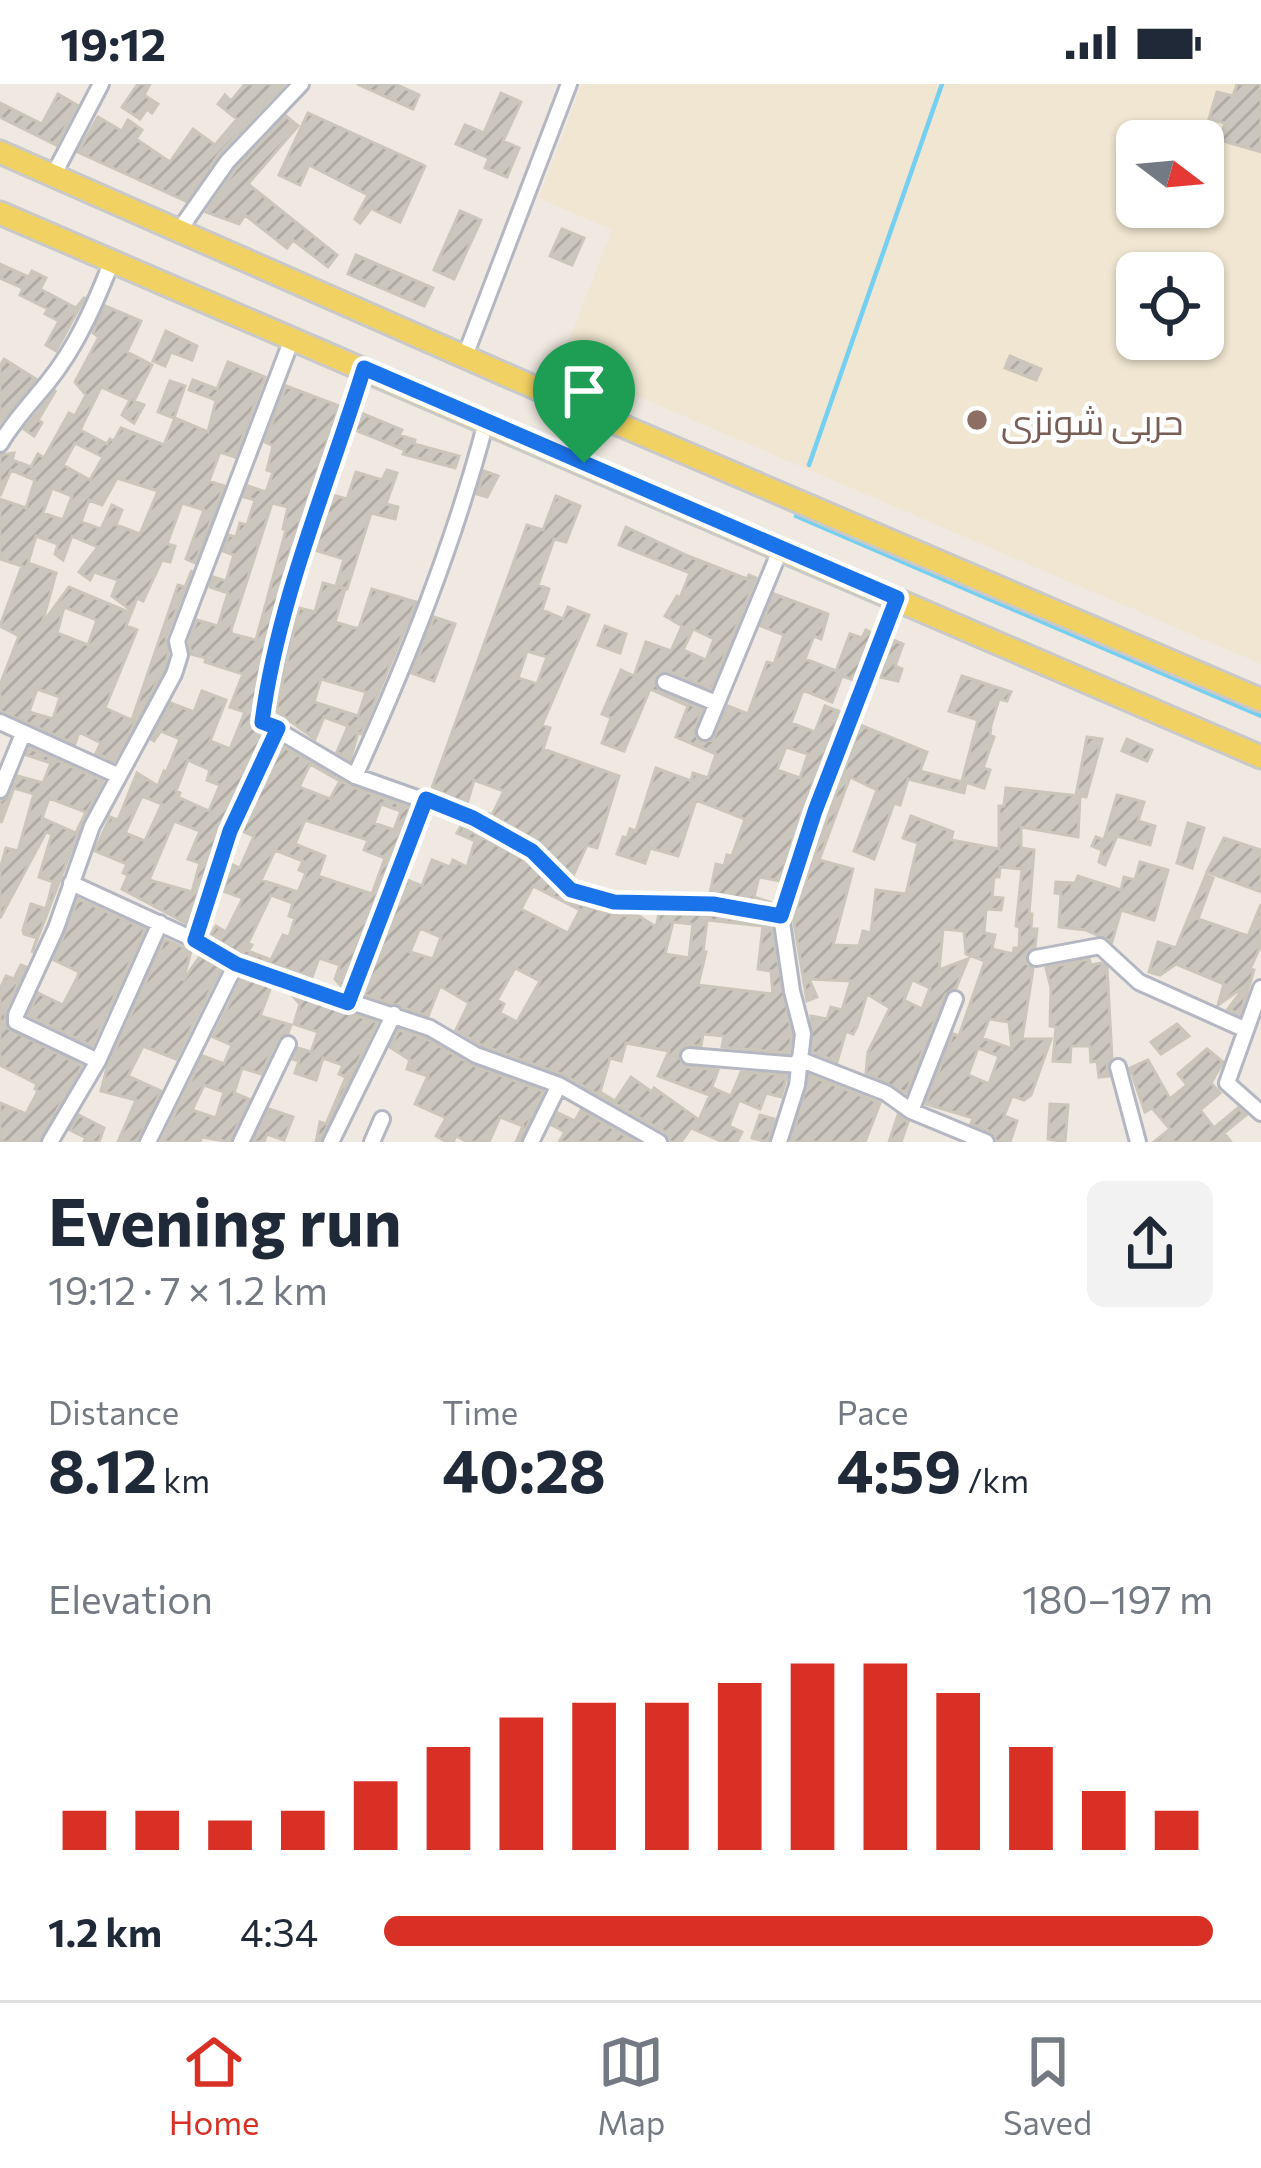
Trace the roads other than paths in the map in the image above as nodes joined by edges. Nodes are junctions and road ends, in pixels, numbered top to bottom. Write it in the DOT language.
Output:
graph roads {
  1 [pos="101,84"];
  2 [pos="301,84"];
  3 [pos="569,84"];
  4 [pos="0,152"];
  5 [pos="54,174"];
  6 [pos="0,214"];
  7 [pos="180,229"];
  8 [pos="112,261"];
  9 [pos="292,339"];
  10 [pos="465,356"];
  11 [pos="364,368"];
  12 [pos="597,415"];
  13 [pos="486,422"];
  14 [pos="0,444"];
  15 [pos="584,463"];
  16 [pos="781,548"];
  17 [pos="897,598"];
  18 [pos="665,682"];
  19 [pos="1261,700"];
  20 [pos="716,704"];
  21 [pos="0,722"];
  22 [pos="278,728"];
  23 [pos="705,732"];
  24 [pos="22,734"];
  25 [pos="1261,757"];
  26 [pos="117,775"];
  27 [pos="355,776"];
  28 [pos="0,790"];
  29 [pos="426,799"];
  30 [pos="71,883"];
  31 [pos="781,916"];
  32 [pos="160,923"];
  33 [pos="195,940"];
  34 [pos="1036,958"];
  35 [pos="236,964"];
  36 [pos="1261,988"];
  37 [pos="955,999"];
  38 [pos="348,1003"];
  39 [pos="394,1014"];
  40 [pos="1244,1029"];
  41 [pos="288,1044"];
  42 [pos="689,1057"];
  43 [pos="98,1060"];
  44 [pos="799,1062"];
  45 [pos="1118,1067"];
  46 [pos="559,1085"];
  47 [pos="911,1111"];
  48 [pos="1261,1113"];
  49 [pos="382,1119"];
  50 [pos="50,1142"];
  51 [pos="148,1142"];
  52 [pos="241,1142"];
  53 [pos="331,1142"];
  54 [pos="372,1142"];
  55 [pos="531,1142"];
  56 [pos="659,1142"];
  57 [pos="779,1142"];
  58 [pos="986,1142"];
  59 [pos="1138,1142"];
  1 -- 5 [label="street"];
  2 -- 7 [label="street"];
  3 -- 10 [label="street"];
  4 -- 5 [label="main road"];
  5 -- 7 [label="main road"];
  6 -- 8 [label="main road"];
  7 -- 10 [label="main road"];
  8 -- 9 [label="main road"];
  8 -- 14 [label="street"];
  9 -- 11 [label="main road"];
  9 -- 26 [label="street"];
  10 -- 12 [label="main road"];
  11 -- 13 [label="main road"];
  11 -- 22 [label="street"];
  12 -- 15 [label="main road"];
  12 -- 19 [label="main road"];
  13 -- 15 [label="main road"];
  13 -- 27 [label="street"];
  15 -- 16 [label="main road"];
  16 -- 17 [label="main road"];
  16 -- 20 [label="street"];
  17 -- 25 [label="main road"];
  17 -- 31 [label="street"];
  18 -- 20 [label="street"];
  20 -- 23 [label="street"];
  21 -- 24 [label="street"];
  22 -- 27 [label="street"];
  22 -- 33 [label="street"];
  24 -- 26 [label="street"];
  24 -- 28 [label="street"];
  26 -- 30 [label="street"];
  27 -- 29 [label="street"];
  29 -- 31 [label="street"];
  29 -- 38 [label="street"];
  30 -- 32 [label="street"];
  30 -- 43 [label="street"];
  31 -- 44 [label="street"];
  32 -- 33 [label="street"];
  32 -- 43 [label="street"];
  33 -- 35 [label="street"];
  34 -- 40 [label="street"];
  35 -- 38 [label="street"];
  35 -- 51 [label="street"];
  36 -- 40 [label="street"];
  37 -- 47 [label="street"];
  38 -- 39 [label="street"];
  39 -- 46 [label="street"];
  39 -- 53 [label="street"];
  40 -- 48 [label="street"];
  41 -- 52 [label="street"];
  42 -- 44 [label="street"];
  43 -- 50 [label="street"];
  44 -- 47 [label="street"];
  44 -- 57 [label="street"];
  45 -- 59 [label="street"];
  46 -- 55 [label="street"];
  46 -- 56 [label="street"];
  47 -- 58 [label="street"];
  49 -- 54 [label="street"];
}
